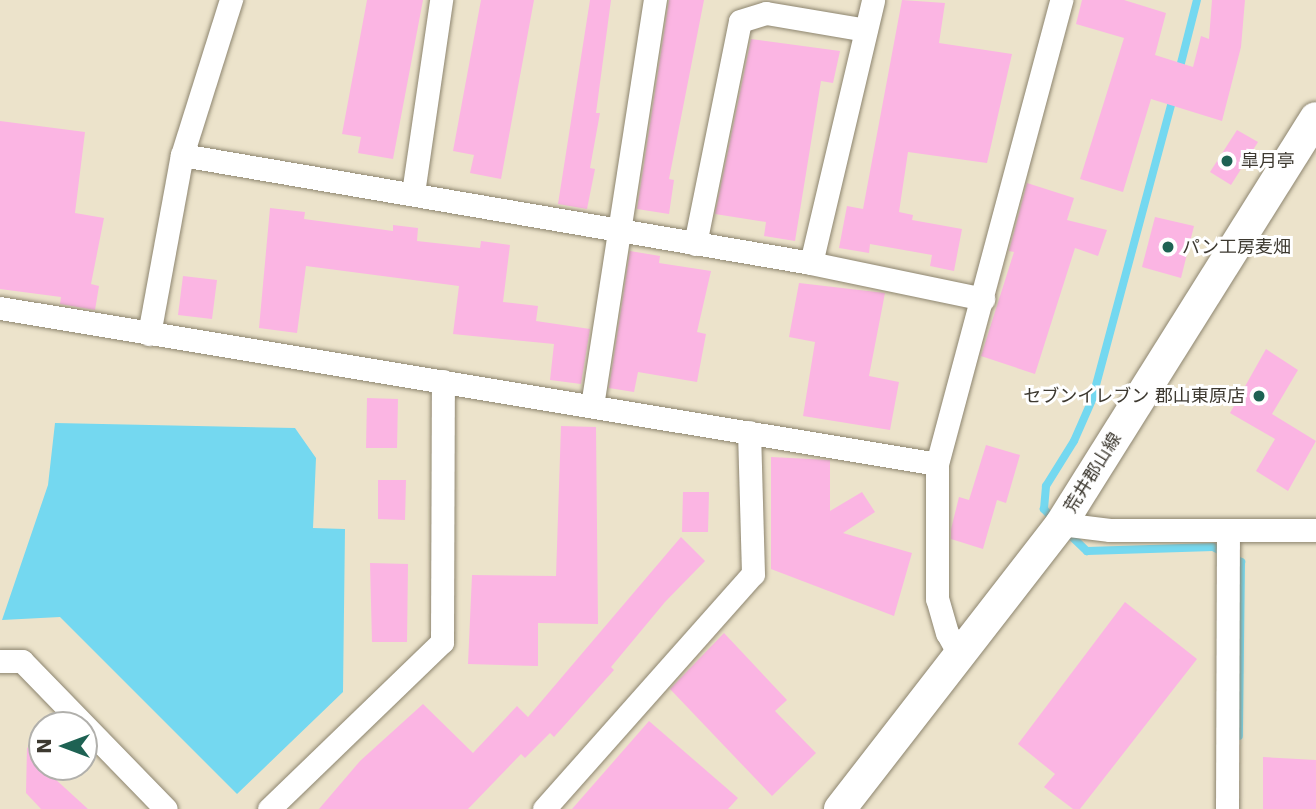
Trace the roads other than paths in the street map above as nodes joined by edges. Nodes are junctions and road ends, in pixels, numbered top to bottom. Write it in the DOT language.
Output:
graph roads {
  1 [pos="231,0"];
  2 [pos="441,0"];
  3 [pos="655,0"];
  4 [pos="873,0"];
  5 [pos="1061,0"];
  6 [pos="866,30"];
  7 [pos="1316,117"];
  8 [pos="182,155"];
  9 [pos="413,193"];
  10 [pos="619,230"];
  11 [pos="695,244"];
  12 [pos="811,263"];
  13 [pos="982,299"];
  14 [pos="0,308"];
  15 [pos="149,334"];
  16 [pos="443,382"];
  17 [pos="592,406"];
  18 [pos="749,432"];
  19 [pos="937,464"];
  20 [pos="1061,524"];
  21 [pos="1228,530"];
  22 [pos="1316,530"];
  23 [pos="960,656"];
  24 [pos="0,661"];
  25 [pos="166,809"];
  26 [pos="270,809"];
  27 [pos="544,809"];
  28 [pos="841,809"];
  29 [pos="1227,809"];
  1 -- 8 [label="street"];
  2 -- 9 [label="street"];
  3 -- 10 [label="street"];
  4 -- 6 [label="street"];
  5 -- 13 [label="street"];
  6 -- 11 [label="street"];
  6 -- 12 [label="street"];
  7 -- 20 [label="main road, 荒井郡山線"];
  8 -- 9 [label="street"];
  8 -- 15 [label="street"];
  9 -- 10 [label="street"];
  10 -- 11 [label="street"];
  10 -- 17 [label="street"];
  11 -- 12 [label="street"];
  12 -- 13 [label="street"];
  13 -- 19 [label="street"];
  14 -- 15 [label="street"];
  15 -- 16 [label="street"];
  16 -- 17 [label="street"];
  16 -- 26 [label="street"];
  17 -- 18 [label="street"];
  18 -- 19 [label="street"];
  18 -- 27 [label="street"];
  19 -- 23 [label="street"];
  20 -- 21 [label="street"];
  20 -- 23 [label="main road, 荒井郡山線"];
  21 -- 22 [label="street"];
  21 -- 29 [label="street"];
  23 -- 28 [label="main road, 荒井郡山線"];
  24 -- 25 [label="street"];
}
